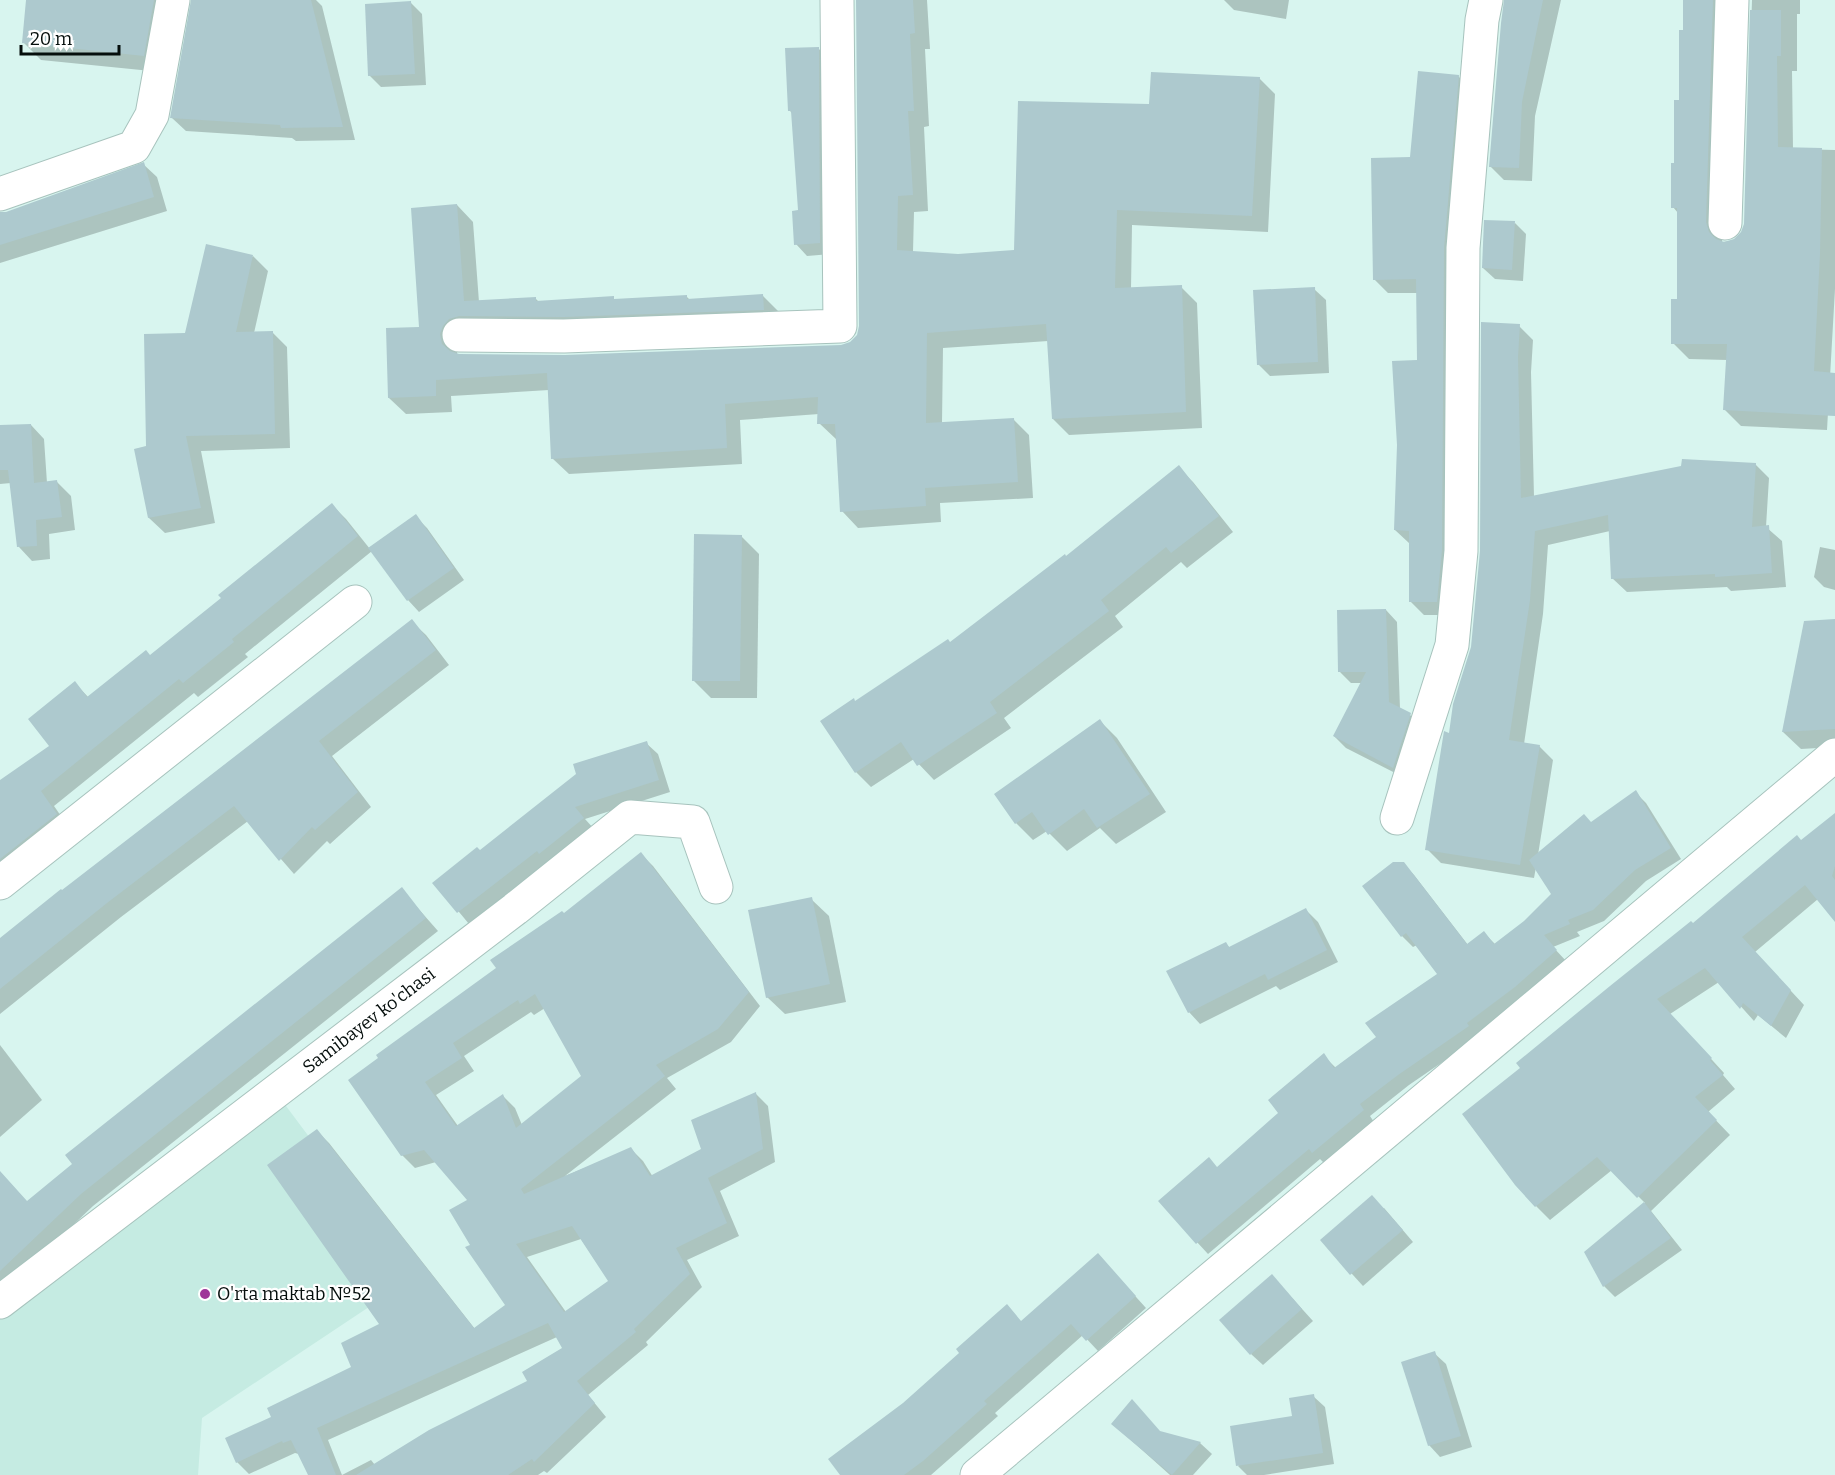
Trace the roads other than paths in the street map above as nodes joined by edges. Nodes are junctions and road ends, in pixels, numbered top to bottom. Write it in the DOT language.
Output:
graph roads {
  1 [pos="173,0"];
  2 [pos="837,0"];
  3 [pos="1486,0"];
  4 [pos="1732,0"];
  5 [pos="0,194"];
  6 [pos="1725,223"];
  7 [pos="459,335"];
  8 [pos="356,602"];
  9 [pos="1835,755"];
  10 [pos="1397,818"];
  11 [pos="0,883"];
  12 [pos="716,887"];
  13 [pos="0,1302"];
  14 [pos="977,1475"];
  1 -- 5 [label="street"];
  2 -- 7 [label="street"];
  3 -- 10 [label="street"];
  4 -- 6 [label="street"];
  8 -- 11 [label="street"];
  9 -- 14 [label="street"];
  12 -- 13 [label="street, Samibayev ko'chasi"];
}
